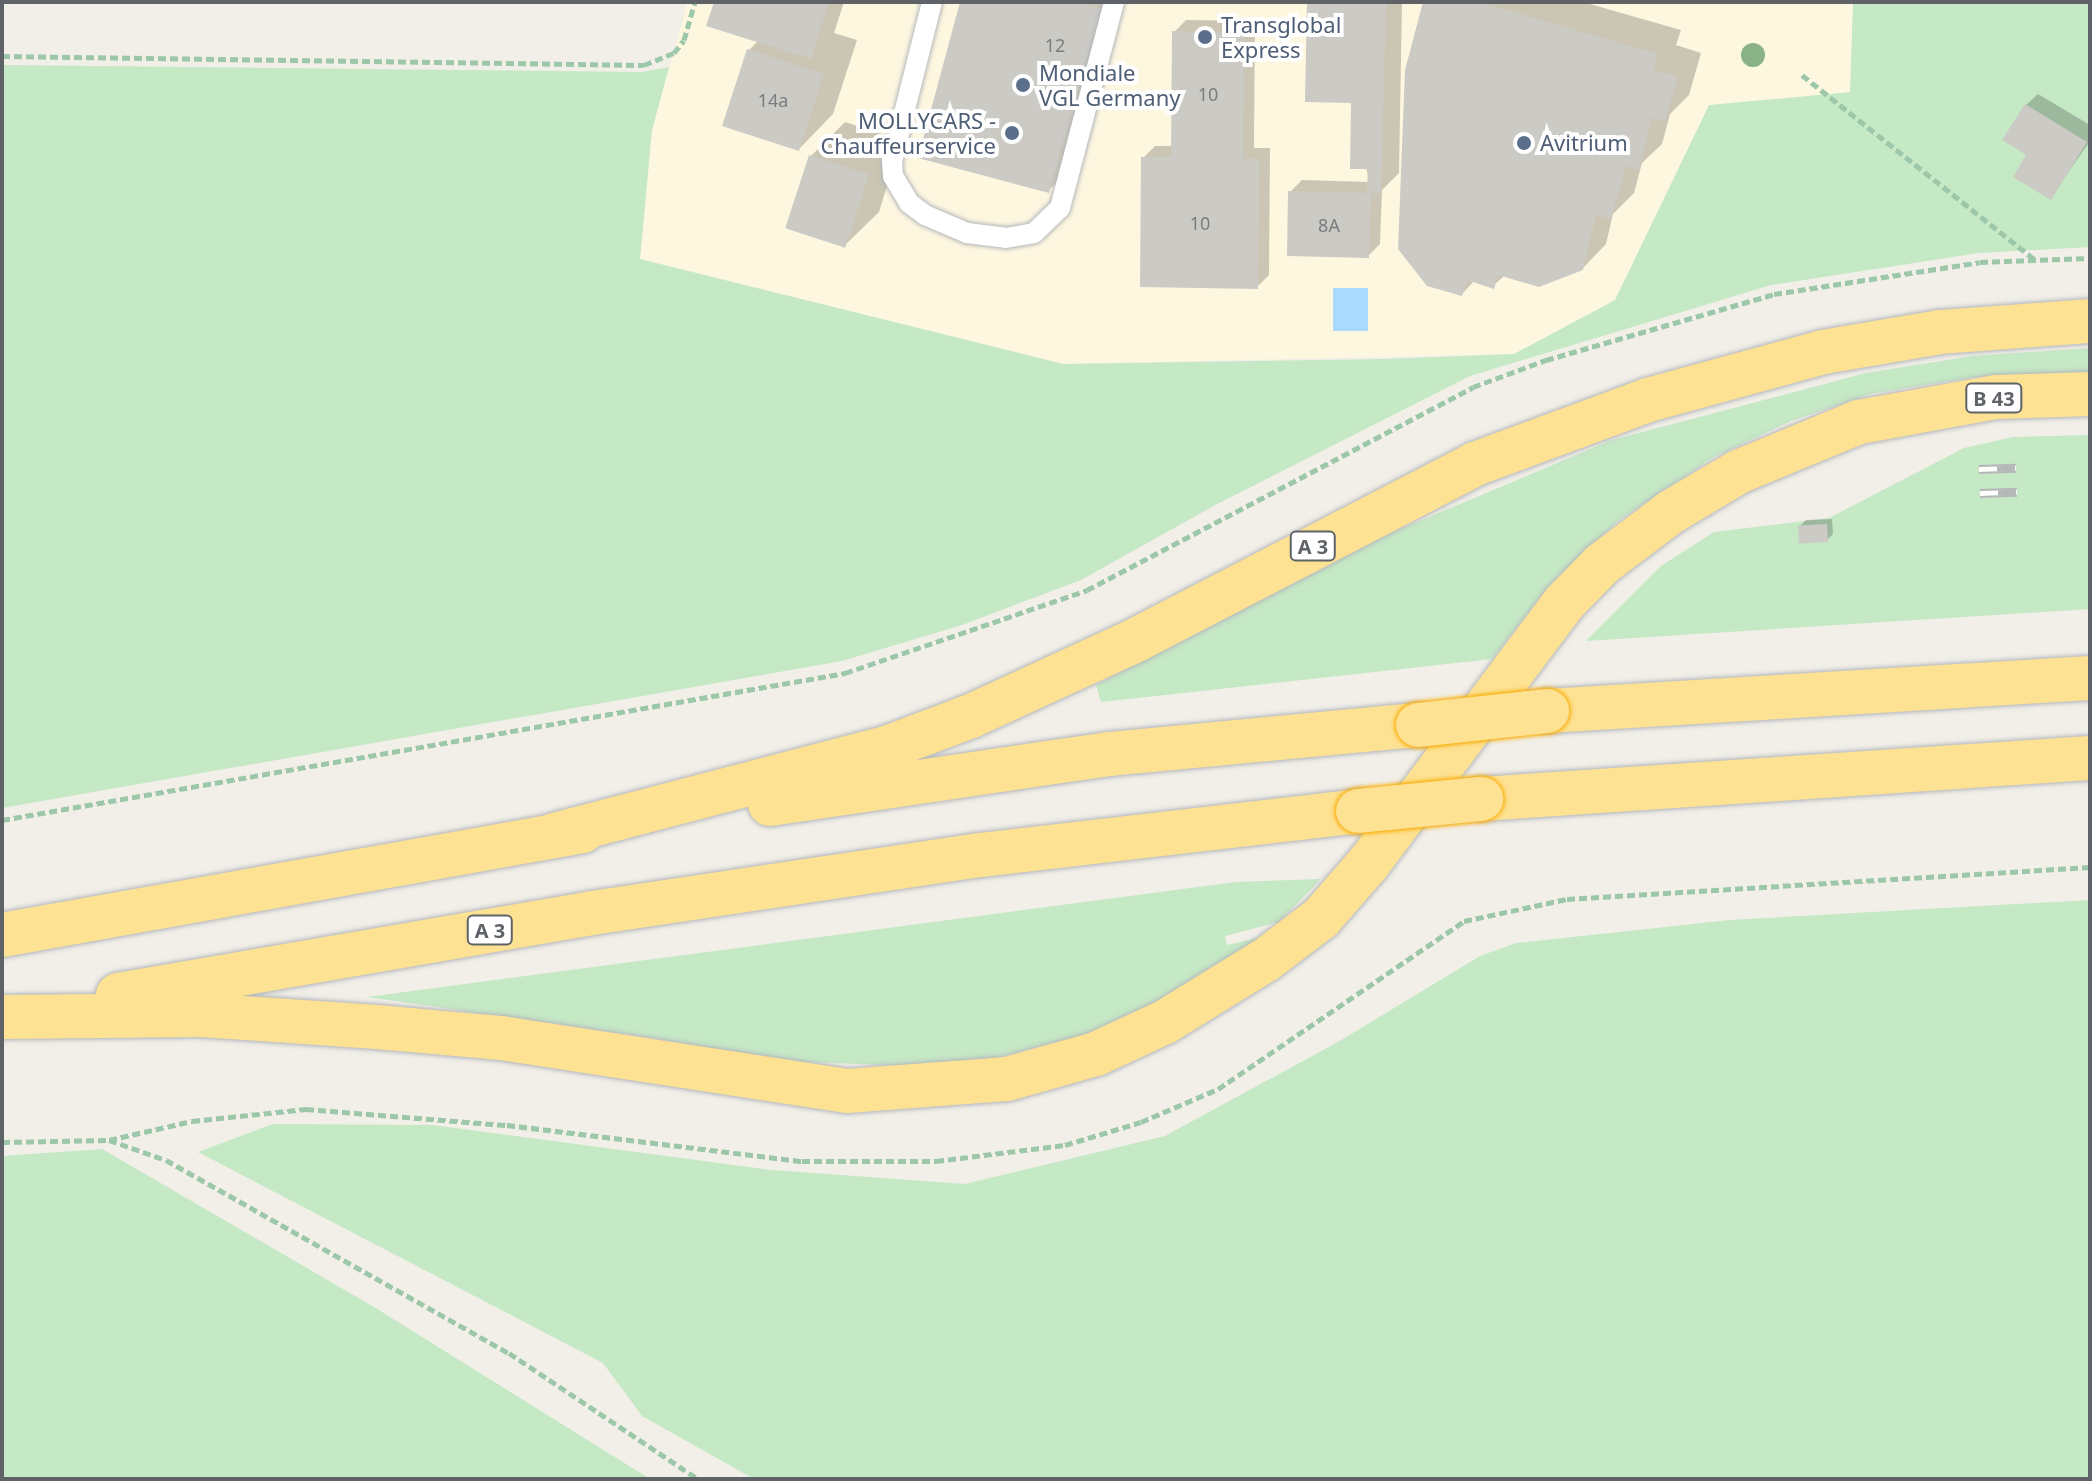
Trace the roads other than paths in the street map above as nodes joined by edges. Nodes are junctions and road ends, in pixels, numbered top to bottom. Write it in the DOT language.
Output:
graph roads {
  1 [pos="932,2"];
  2 [pos="1114,2"];
  3 [pos="2090,321"];
  4 [pos="2090,394"];
  5 [pos="2090,678"];
  6 [pos="2090,758"];
  7 [pos="554,835"];
  8 [pos="2,935"];
  9 [pos="2,1017"];
  1 -- 2 [label="lane"];
  3 -- 7 [label="highway, A 3"];
  4 -- 9 [label="highway, B 43"];
  5 -- 7 [label="highway, A 3, bridge"];
  6 -- 9 [label="highway, A 3, bridge"];
  7 -- 8 [label="highway, A 3"];
}
